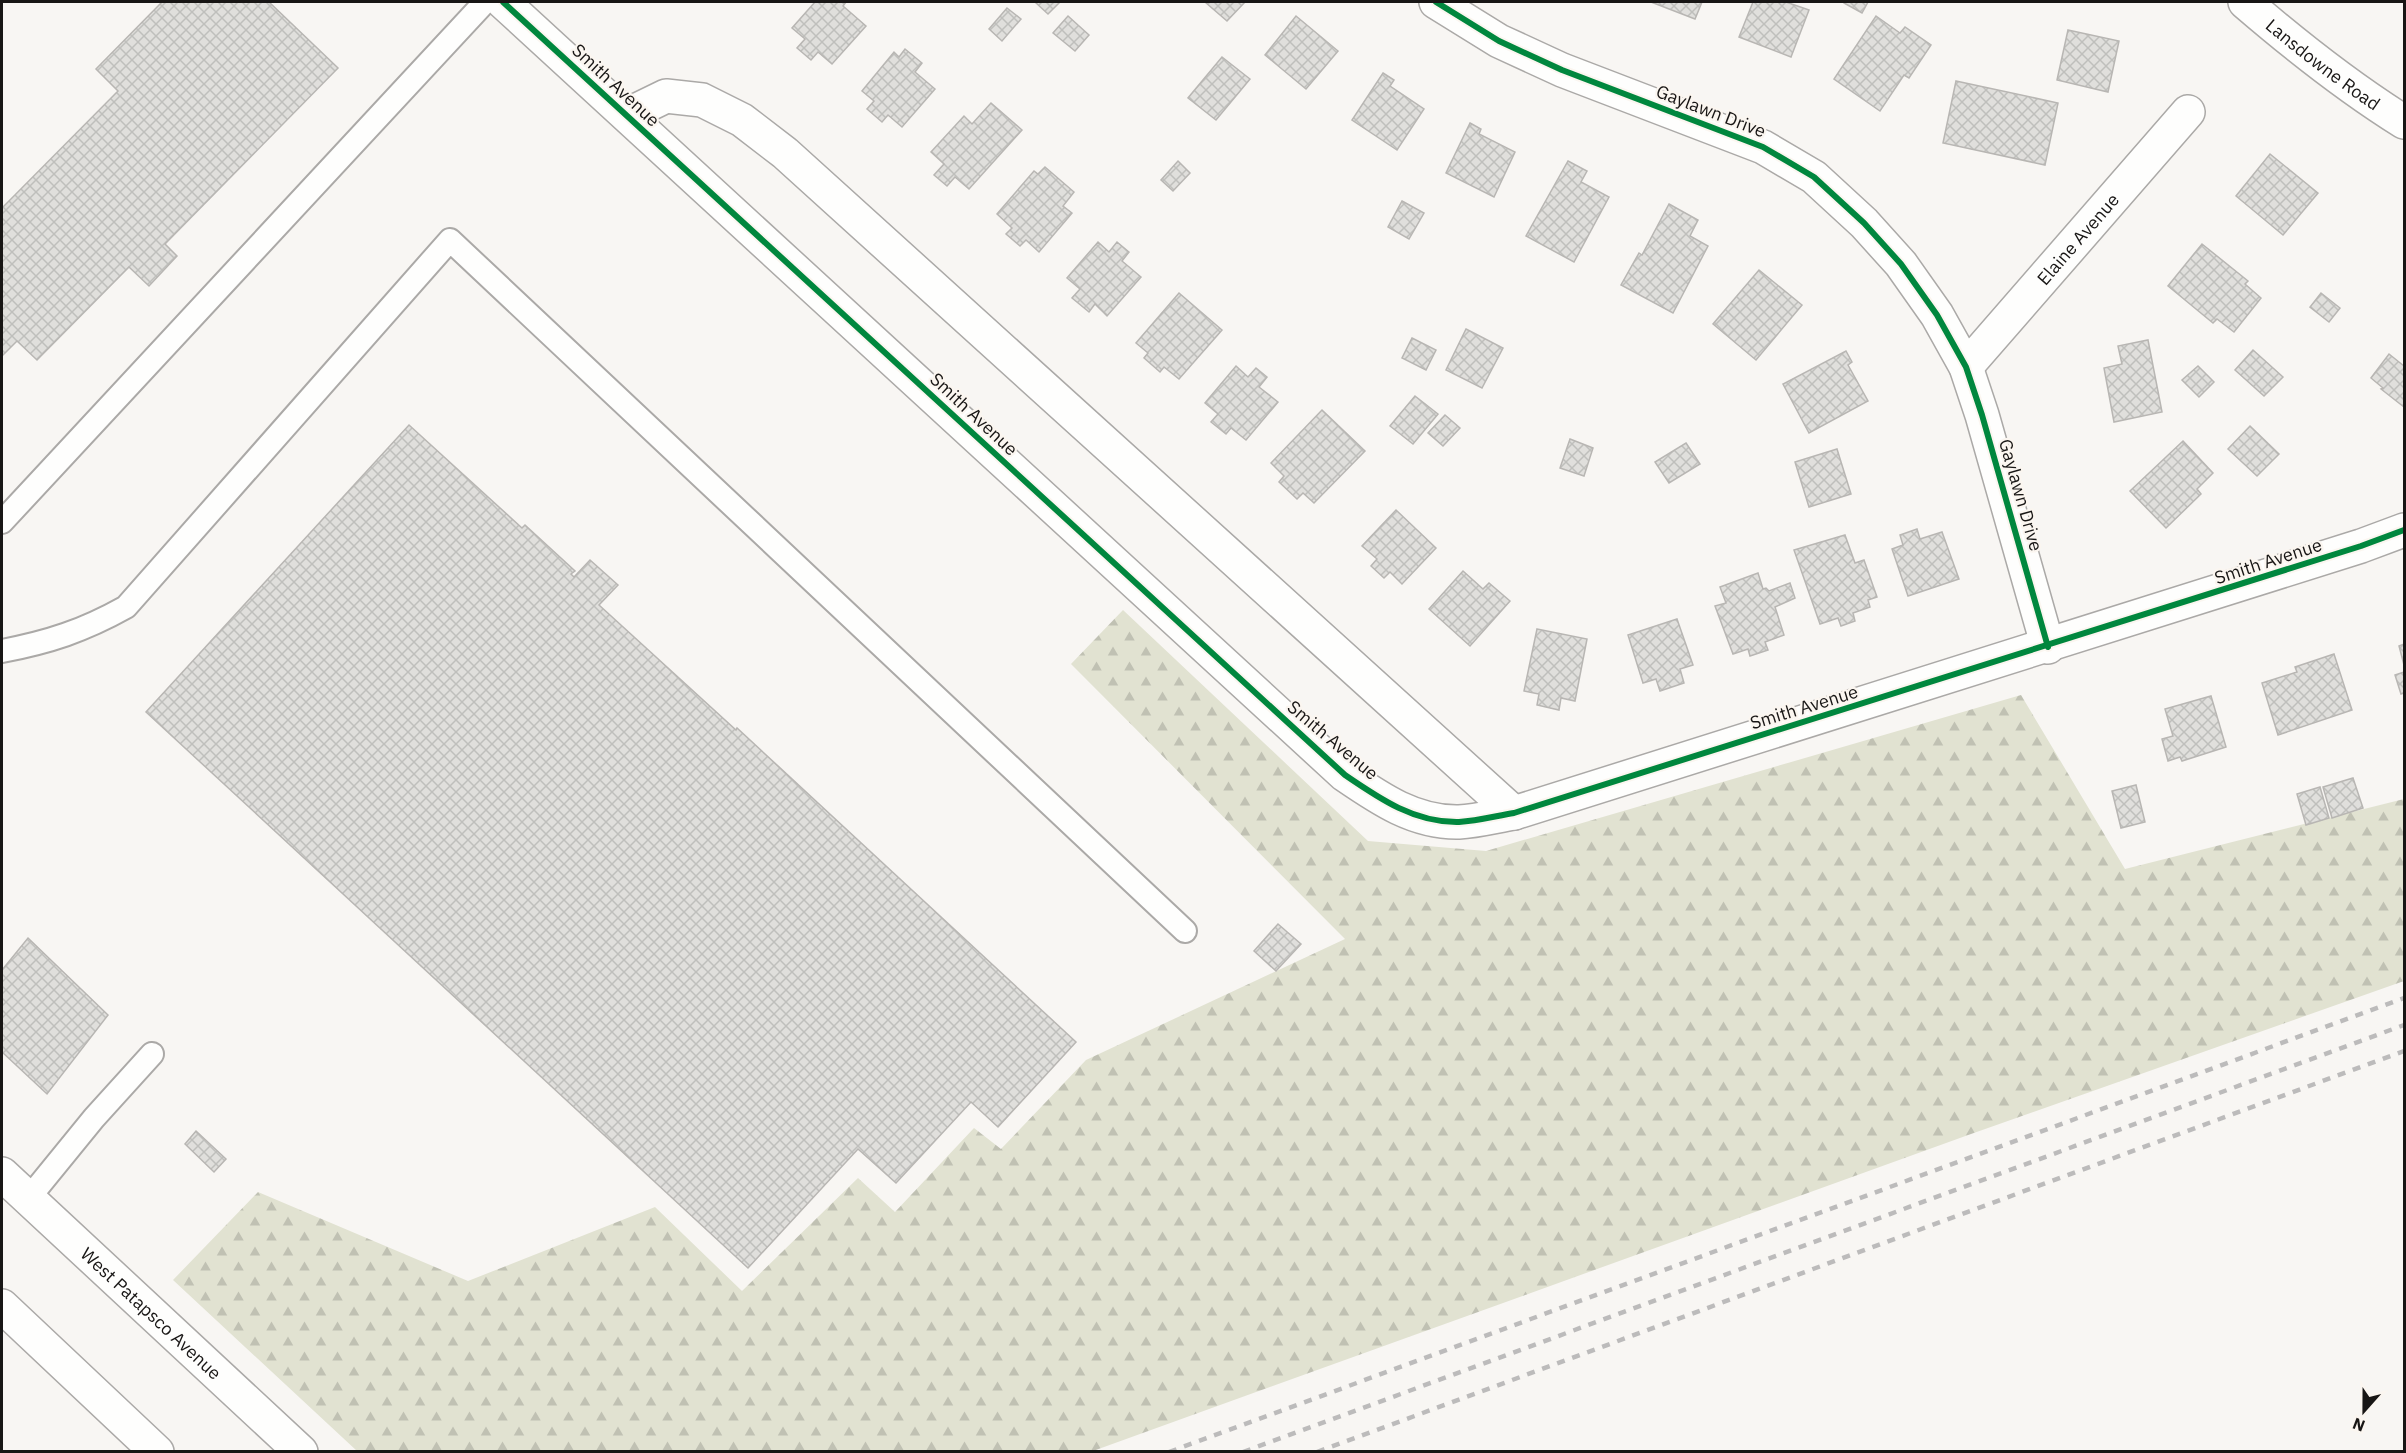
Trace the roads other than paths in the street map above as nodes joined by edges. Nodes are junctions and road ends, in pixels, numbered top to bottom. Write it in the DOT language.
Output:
graph roads {
  1 [pos="485,2"];
  2 [pos="503,2"];
  3 [pos="1436,2"];
  4 [pos="2245,2"];
  5 [pos="2188,112"];
  6 [pos="627,115"];
  7 [pos="2404,122"];
  8 [pos="1966,367"];
  9 [pos="2,522"];
  10 [pos="2404,530"];
  11 [pos="2048,647"];
  12 [pos="2,651"];
  13 [pos="1515,813"];
  14 [pos="1185,930"];
  15 [pos="152,1054"];
  16 [pos="2,1174"];
  17 [pos="28,1199"];
  18 [pos="2,1306"];
  19 [pos="157,1452"];
  20 [pos="301,1452"];
  1 -- 9 [label="lane"];
  2 -- 6 [label="street, Smith Avenue"];
  3 -- 8 [label="street, Gaylawn Drive"];
  4 -- 7 [label="street, Lansdowne Road"];
  5 -- 8 [label="street, Elaine Avenue"];
  6 -- 13 [label="street, Smith Avenue"];
  6 -- 13 [label="street"];
  8 -- 11 [label="street, Gaylawn Drive"];
  10 -- 11 [label="street, Smith Avenue"];
  11 -- 13 [label="street, Smith Avenue"];
  12 -- 14 [label="lane"];
  15 -- 17 [label="lane"];
  16 -- 17 [label="street, West Patapsco Avenue"];
  17 -- 20 [label="street, West Patapsco Avenue"];
  18 -- 19 [label="street"];
}
